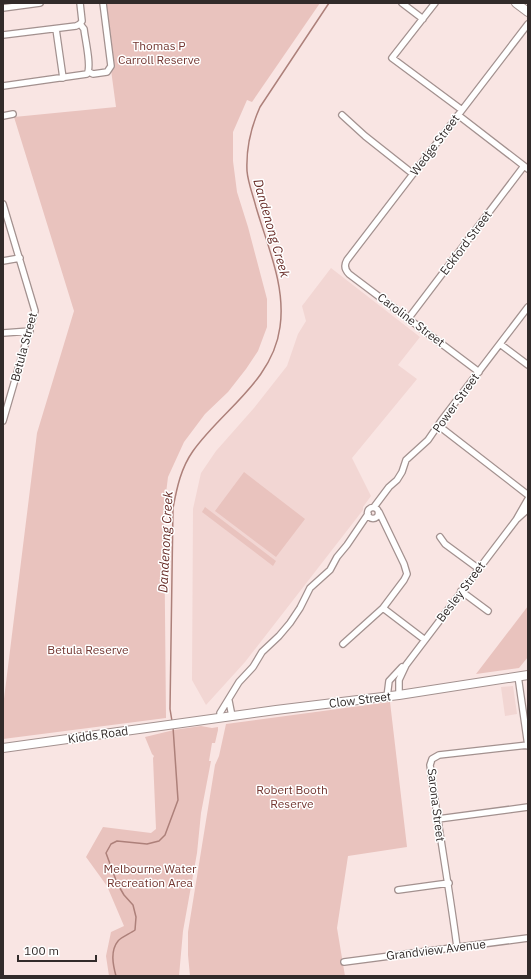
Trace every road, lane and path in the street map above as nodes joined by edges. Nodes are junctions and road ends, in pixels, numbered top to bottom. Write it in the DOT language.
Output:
graph roads {
  1 [pos="40,3"];
  2 [pos="80,3"];
  3 [pos="103,3"];
  4 [pos="402,3"];
  5 [pos="435,3"];
  6 [pos="516,3"];
  7 [pos="3,8"];
  8 [pos="528,12"];
  9 [pos="423,18"];
  10 [pos="80,24"];
  11 [pos="528,24"];
  12 [pos="56,29"];
  13 [pos="3,35"];
  14 [pos="89,72"];
  15 [pos="63,78"];
  16 [pos="3,86"];
  17 [pos="460,113"];
  18 [pos="13,114"];
  19 [pos="342,115"];
  20 [pos="3,116"];
  21 [pos="526,168"];
  22 [pos="413,174"];
  23 [pos="3,204"];
  24 [pos="20,258"];
  25 [pos="3,261"];
  26 [pos="345,268"];
  27 [pos="528,308"];
  28 [pos="408,319"];
  29 [pos="30,331"];
  30 [pos="3,333"];
  31 [pos="500,344"];
  32 [pos="528,365"];
  33 [pos="479,372"];
  34 [pos="5,405"];
  35 [pos="3,421"];
  36 [pos="438,426"];
  37 [pos="528,494"];
  38 [pos="528,499"];
  39 [pos="528,509"];
  40 [pos="377,510"];
  41 [pos="372,517"];
  42 [pos="516,520"];
  43 [pos="386,527"];
  44 [pos="440,537"];
  45 [pos="479,569"];
  46 [pos="462,591"];
  47 [pos="383,608"];
  48 [pos="488,611"];
  49 [pos="425,640"];
  50 [pos="343,644"];
  51 [pos="406,665"];
  52 [pos="528,675"];
  53 [pos="518,676"];
  54 [pos="399,695"];
  55 [pos="387,696"];
  56 [pos="229,701"];
  57 [pos="232,716"];
  58 [pos="221,718"];
  59 [pos="192,722"];
  60 [pos="528,745"];
  61 [pos="3,748"];
  62 [pos="528,808"];
  63 [pos="438,819"];
  64 [pos="449,883"];
  65 [pos="398,890"];
  66 [pos="528,938"];
  67 [pos="457,947"];
  68 [pos="344,962"];
  1 -- 7 [label="street"];
  2 -- 10 [label="street"];
  3 -- 14 [label="street"];
  4 -- 9 [label="street"];
  5 -- 9 [label="street"];
  6 -- 8 [label="main road"];
  9 -- 17 [label="street"];
  10 -- 12 [label="street"];
  10 -- 14 [label="street"];
  11 -- 17 [label="street, Wedge Street"];
  12 -- 13 [label="street"];
  12 -- 15 [label="street"];
  14 -- 15 [label="street"];
  15 -- 16 [label="street"];
  17 -- 21 [label="street"];
  17 -- 22 [label="street, Wedge Street"];
  18 -- 20 [label="street"];
  19 -- 22 [label="street"];
  21 -- 28 [label="street, Eckford Street"];
  22 -- 26 [label="street, Wedge Street"];
  23 -- 24 [label="street, Betula Street"];
  24 -- 25 [label="street"];
  24 -- 29 [label="street, Betula Street"];
  26 -- 28 [label="street, Caroline Street"];
  27 -- 31 [label="street, Power Street"];
  28 -- 33 [label="street, Caroline Street"];
  29 -- 30 [label="street"];
  29 -- 34 [label="street, Betula Street"];
  31 -- 32 [label="street"];
  31 -- 33 [label="street, Power Street"];
  33 -- 36 [label="street, Power Street"];
  34 -- 35 [label="street, Betula Street"];
  36 -- 37 [label="street"];
  36 -- 40 [label="street, Power Street"];
  38 -- 42 [label="street, Besley Street"];
  39 -- 42 [label="street, Besley Street"];
  40 -- 41 [label="street"];
  40 -- 41 [label="street"];
  40 -- 43 [label="street"];
  41 -- 43 [label="street"];
  41 -- 56 [label="street"];
  42 -- 45 [label="street, Besley Street"];
  43 -- 47 [label="street"];
  44 -- 45 [label="street"];
  45 -- 46 [label="street, Besley Street"];
  46 -- 48 [label="street"];
  46 -- 49 [label="street, Besley Street"];
  47 -- 49 [label="street"];
  47 -- 50 [label="street"];
  49 -- 51 [label="street, Besley Street"];
  51 -- 54 [label="street, Besley Street"];
  51 -- 55 [label="street, Besley Street"];
  52 -- 53 [label="main road, Clow Street"];
  53 -- 54 [label="main road, Clow Street"];
  53 -- 60 [label="street"];
  54 -- 55 [label="main road, Clow Street"];
  55 -- 57 [label="main road, Clow Street"];
  56 -- 57 [label="street"];
  56 -- 58 [label="street"];
  57 -- 58 [label="main road, Clow Street"];
  58 -- 59 [label="main road, Clow Street"];
  59 -- 61 [label="main road, Kidds Road"];
  60 -- 63 [label="street, Sarona Street"];
  62 -- 63 [label="street"];
  63 -- 64 [label="street, Sarona Street"];
  64 -- 65 [label="street"];
  64 -- 67 [label="street, Sarona Street"];
  66 -- 67 [label="street, Grandview Avenue"];
  67 -- 68 [label="street, Grandview Avenue"];
}
